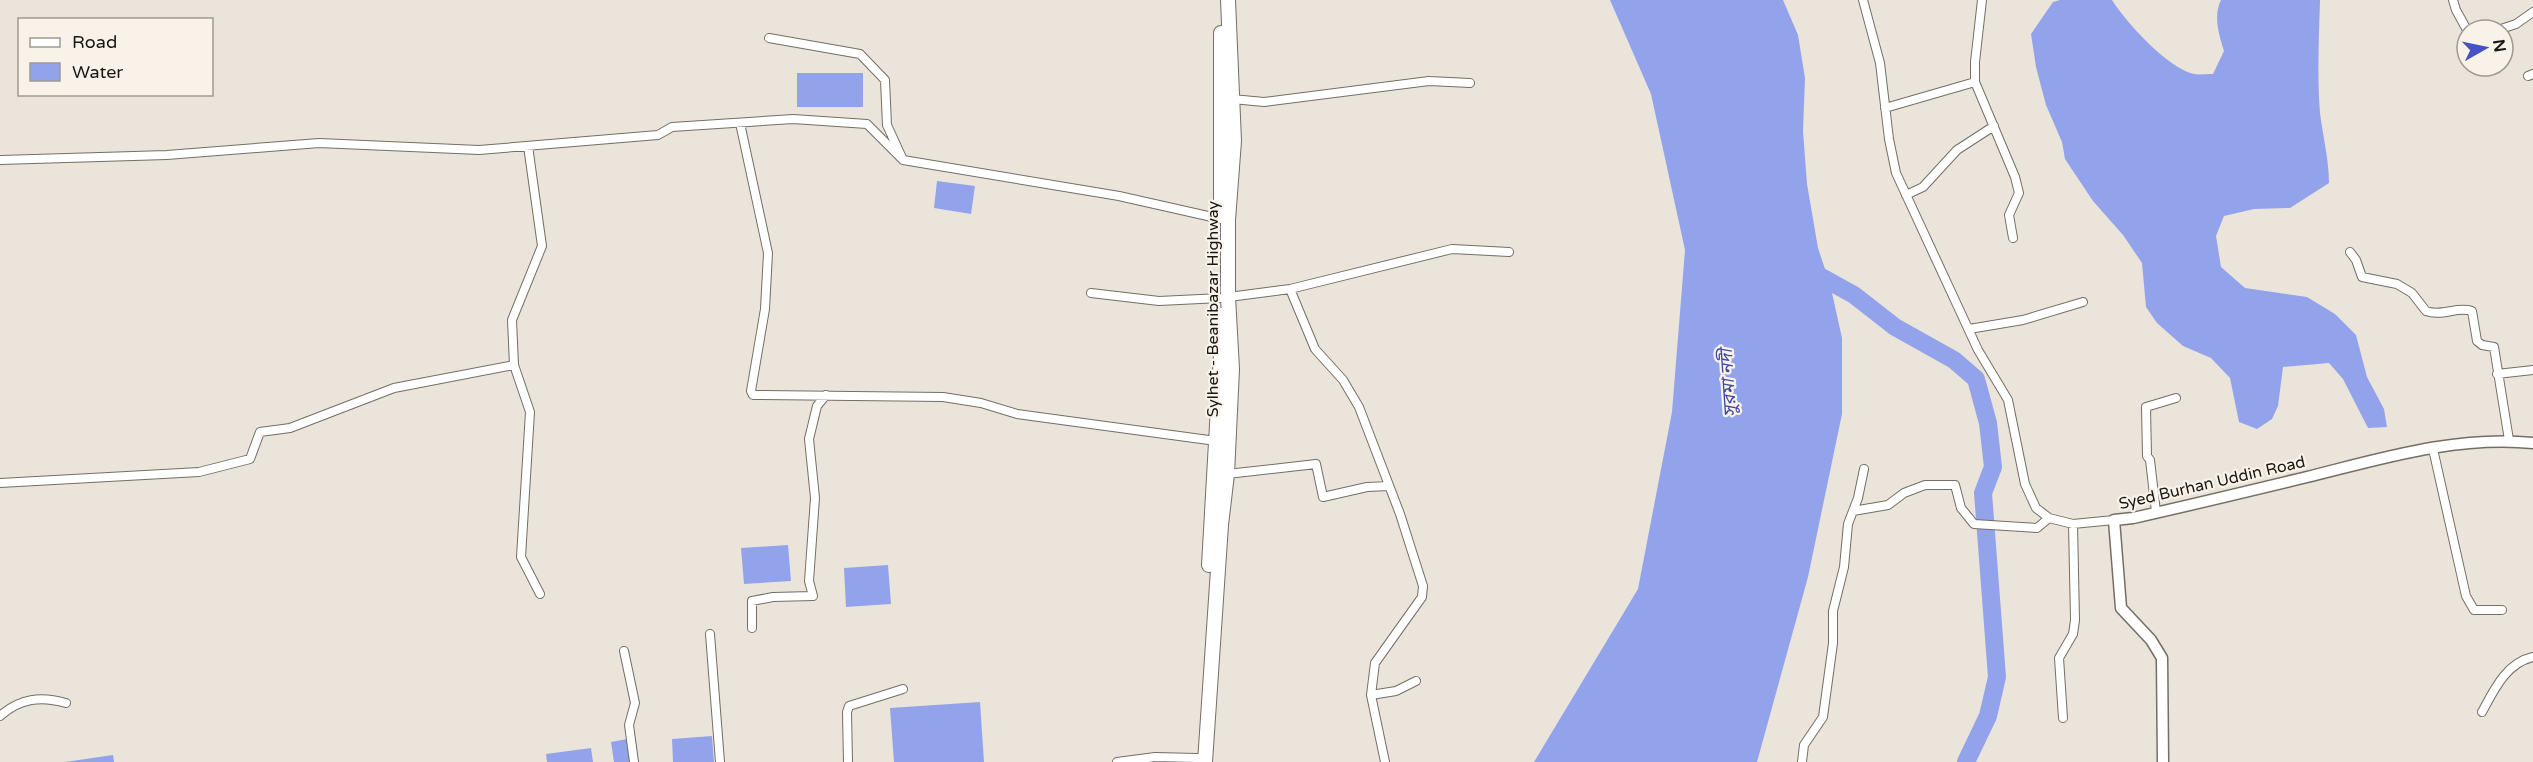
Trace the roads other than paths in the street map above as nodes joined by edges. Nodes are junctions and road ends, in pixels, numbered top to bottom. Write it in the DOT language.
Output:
graph roads {
  1 [pos="1220,0"];
  2 [pos="1228,0"];
  3 [pos="1863,0"];
  4 [pos="1982,0"];
  5 [pos="2453,0"];
  6 [pos="2533,12"];
  7 [pos="2461,18"];
  8 [pos="2515,24"];
  9 [pos="769,38"];
  10 [pos="1975,82"];
  11 [pos="1470,83"];
  12 [pos="1232,99"];
  13 [pos="1885,108"];
  14 [pos="740,123"];
  15 [pos="1994,126"];
  16 [pos="528,146"];
  17 [pos="0,160"];
  18 [pos="903,160"];
  19 [pos="1906,195"];
  20 [pos="1221,219"];
  21 [pos="2013,238"];
  22 [pos="1509,252"];
  23 [pos="2350,252"];
  24 [pos="1290,289"];
  25 [pos="1091,293"];
  26 [pos="1224,297"];
  27 [pos="2083,302"];
  28 [pos="1969,329"];
  29 [pos="514,365"];
  30 [pos="2533,370"];
  31 [pos="2497,374"];
  32 [pos="826,395"];
  33 [pos="2176,398"];
  34 [pos="2509,440"];
  35 [pos="1216,441"];
  36 [pos="2533,443"];
  37 [pos="2433,449"];
  38 [pos="1215,461"];
  39 [pos="1864,469"];
  40 [pos="1227,474"];
  41 [pos="0,483"];
  42 [pos="1389,486"];
  43 [pos="1853,511"];
  44 [pos="2156,512"];
  45 [pos="2049,518"];
  46 [pos="2114,520"];
  47 [pos="2073,524"];
  48 [pos="540,594"];
  49 [pos="2502,610"];
  50 [pos="752,628"];
  51 [pos="710,634"];
  52 [pos="624,651"];
  53 [pos="2533,657"];
  54 [pos="1416,681"];
  55 [pos="903,689"];
  56 [pos="1371,695"];
  57 [pos="66,703"];
  58 [pos="2481,712"];
  59 [pos="0,716"];
  60 [pos="2063,718"];
  61 [pos="1199,761"];
  62 [pos="634,762"];
  63 [pos="720,762"];
  64 [pos="848,762"];
  65 [pos="1117,762"];
  66 [pos="1384,762"];
  67 [pos="1802,762"];
  68 [pos="2163,762"];
  1 -- 20 [label="main road, Sylhet - Beanibazar Highway"];
  2 -- 12 [label="main road, Sylhet - Beanibazar Highway"];
  3 -- 13 [label="street"];
  4 -- 10 [label="street"];
  5 -- 7 [label="street"];
  6 -- 8 [label="street"];
  9 -- 18 [label="street"];
  10 -- 13 [label="street"];
  10 -- 15 [label="street"];
  11 -- 12 [label="street"];
  12 -- 26 [label="main road, Sylhet - Beanibazar Highway"];
  13 -- 19 [label="street"];
  14 -- 16 [label="street"];
  14 -- 18 [label="street"];
  14 -- 32 [label="street"];
  15 -- 19 [label="street"];
  15 -- 21 [label="street"];
  16 -- 17 [label="street"];
  16 -- 29 [label="street"];
  18 -- 20 [label="street"];
  19 -- 28 [label="street"];
  20 -- 26 [label="main road, Sylhet - Beanibazar Highway"];
  22 -- 24 [label="street"];
  23 -- 31 [label="street"];
  24 -- 26 [label="street"];
  24 -- 42 [label="street"];
  25 -- 26 [label="street"];
  26 -- 35 [label="main road, Sylhet - Beanibazar Highway"];
  26 -- 40 [label="main road, Sylhet - Beanibazar Highway"];
  27 -- 28 [label="street"];
  28 -- 45 [label="street"];
  29 -- 41 [label="street"];
  29 -- 48 [label="street"];
  30 -- 31 [label="street"];
  31 -- 34 [label="street"];
  32 -- 35 [label="street"];
  32 -- 50 [label="street"];
  33 -- 44 [label="street"];
  34 -- 36 [label="street, Syed Burhan Uddin Road"];
  34 -- 37 [label="street, Syed Burhan Uddin Road"];
  35 -- 38 [label="main road, Sylhet - Beanibazar Highway"];
  37 -- 44 [label="street, Syed Burhan Uddin Road"];
  37 -- 49 [label="street"];
  38 -- 40 [label="street"];
  38 -- 61 [label="main road, Sylhet - Beanibazar Highway"];
  39 -- 43 [label="street"];
  40 -- 42 [label="street"];
  40 -- 61 [label="main road, Sylhet - Beanibazar Highway"];
  42 -- 56 [label="street"];
  43 -- 45 [label="street"];
  43 -- 67 [label="street"];
  44 -- 46 [label="street, Syed Burhan Uddin Road"];
  45 -- 47 [label="street"];
  46 -- 47 [label="street"];
  46 -- 68 [label="street, Syed Burhan Uddin Road"];
  47 -- 60 [label="street"];
  51 -- 63 [label="street"];
  52 -- 62 [label="street"];
  53 -- 58 [label="street"];
  54 -- 56 [label="street"];
  55 -- 64 [label="street"];
  56 -- 66 [label="street"];
  57 -- 59 [label="street"];
  61 -- 65 [label="street"];
}
